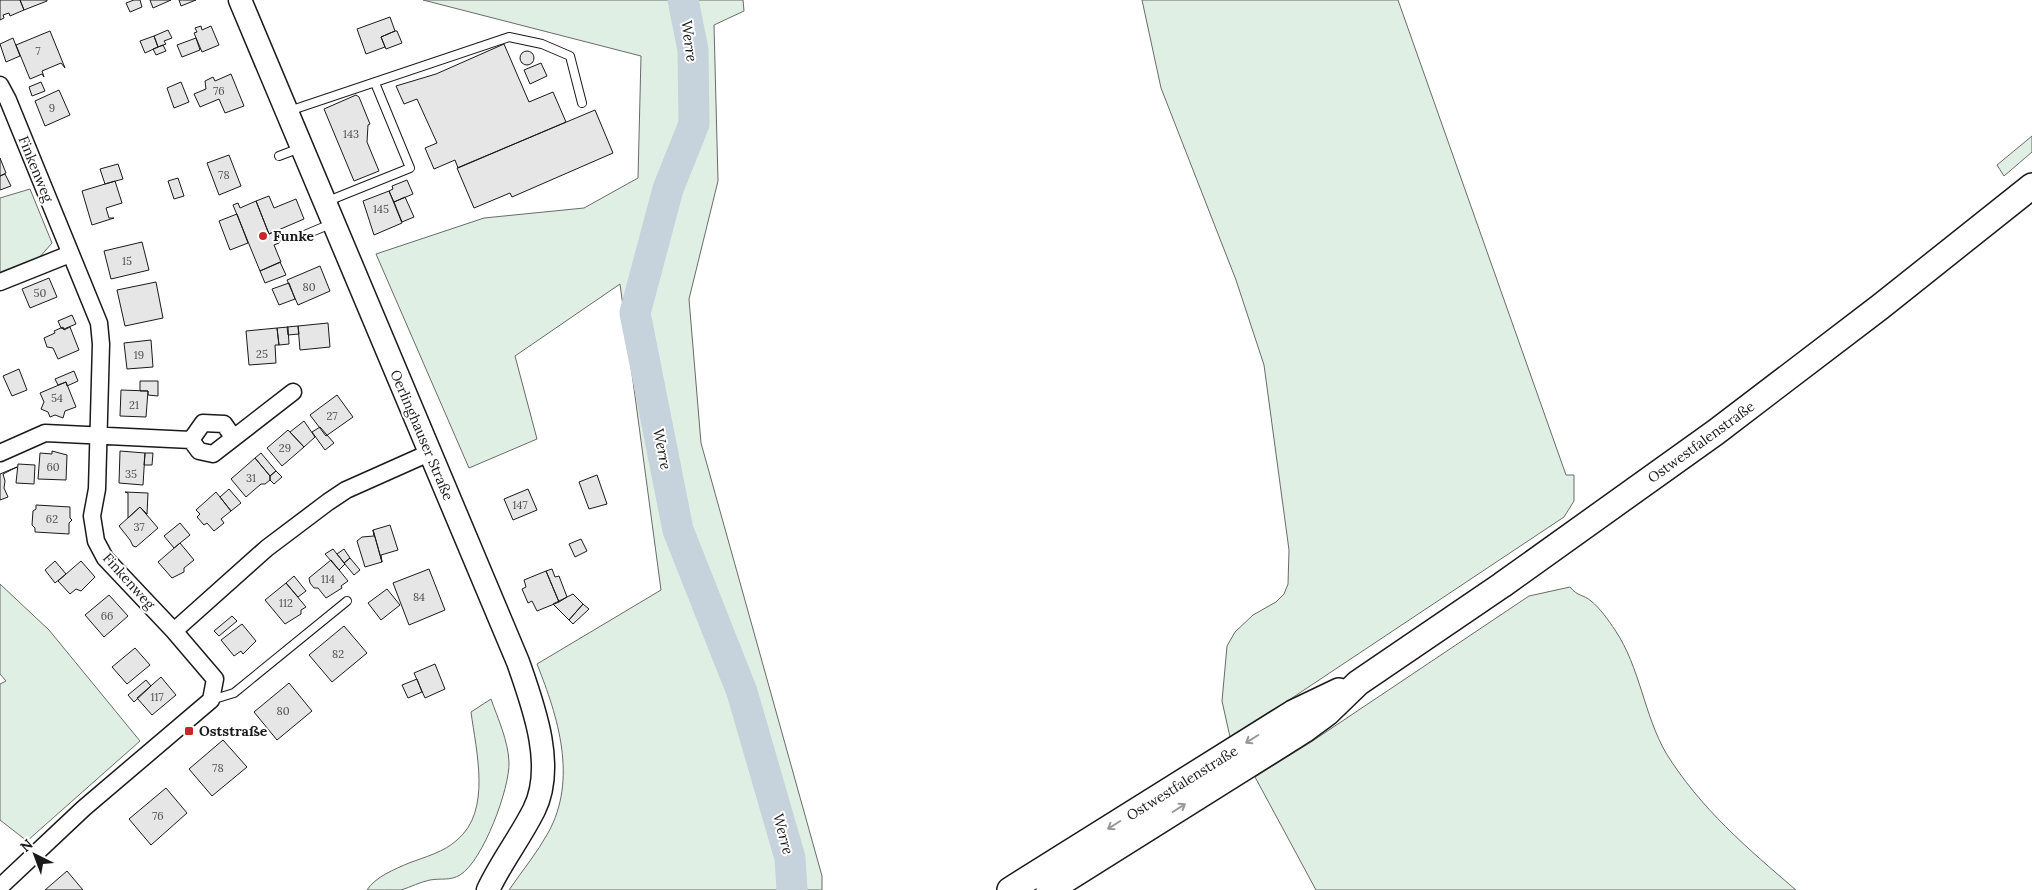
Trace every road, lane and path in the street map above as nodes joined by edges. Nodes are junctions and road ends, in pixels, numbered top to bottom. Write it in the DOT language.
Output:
graph roads {
  1 [pos="240,0"];
  2 [pos="375,83"];
  3 [pos="0,85"];
  4 [pos="4,102"];
  5 [pos="582,103"];
  6 [pos="287,111"];
  7 [pos="302,147"];
  8 [pos="279,156"];
  9 [pos="2025,192"];
  10 [pos="324,202"];
  11 [pos="334,223"];
  12 [pos="302,236"];
  13 [pos="70,254"];
  14 [pos="0,282"];
  15 [pos="293,392"];
  16 [pos="97,437"];
  17 [pos="233,437"];
  18 [pos="191,440"];
  19 [pos="0,453"];
  20 [pos="429,453"];
  21 [pos="347,601"];
  22 [pos="174,631"];
  23 [pos="210,700"];
  24 [pos="1298,722"];
  25 [pos="492,881"];
  26 [pos="0,887"];
  27 [pos="472,890"];
  28 [pos="1010,890"];
  29 [pos="1049,890"];
  1 -- 6 [label="main road, Oerlinghauser Straße"];
  2 -- 5 [label="lane"];
  2 -- 6 [label="lane"];
  2 -- 10 [label="lane"];
  3 -- 4 [label="street, Finkenweg"];
  4 -- 13 [label="street, Finkenweg"];
  6 -- 7 [label="main road, Oerlinghauser Straße"];
  7 -- 8 [label="lane"];
  7 -- 10 [label="main road, Oerlinghauser Straße"];
  9 -- 24 [label="main road, Ostwestfalenstraße"];
  10 -- 11 [label="main road, Oerlinghauser Straße"];
  11 -- 12 [label="lane"];
  11 -- 20 [label="main road, Oerlinghauser Straße"];
  13 -- 14 [label="street"];
  13 -- 16 [label="street, Finkenweg"];
  15 -- 17 [label="street"];
  16 -- 18 [label="street"];
  16 -- 19 [label="street"];
  16 -- 22 [label="street, Finkenweg"];
  17 -- 18 [label="street"];
  17 -- 18 [label="street"];
  20 -- 22 [label="street"];
  20 -- 25 [label="main road, Oerlinghauser Straße"];
  21 -- 23 [label="lane"];
  22 -- 23 [label="street"];
  23 -- 26 [label="street"];
  24 -- 28 [label="main road, Ostwestfalenstraße, one-way"];
  29 -- 24 [label="main road, Ostwestfalenstraße, one-way"];
  25 -- 27 [label="main road, Oerlinghauser Straße"];
}
